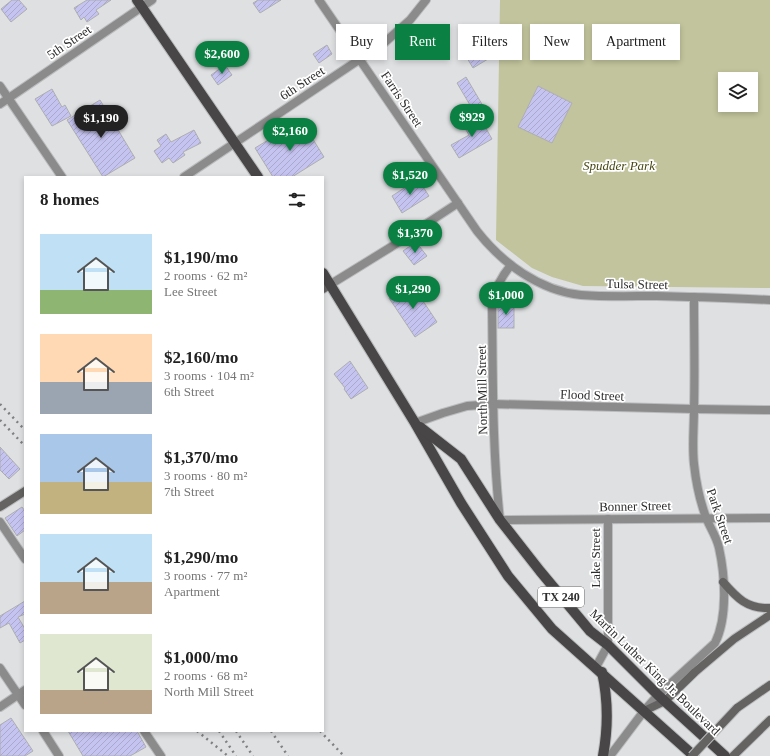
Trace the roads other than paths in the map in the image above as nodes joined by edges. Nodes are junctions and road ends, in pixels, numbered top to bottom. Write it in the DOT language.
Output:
graph roads {
  1 [pos="152,0"];
  2 [pos="320,0"];
  3 [pos="426,0"];
  4 [pos="140,3"];
  5 [pos="336,24"];
  6 [pos="387,40"];
  7 [pos="358,60"];
  8 [pos="361,60"];
  9 [pos="0,86"];
  10 [pos="9,98"];
  11 [pos="0,104"];
  12 [pos="234,142"];
  13 [pos="61,176"];
  14 [pos="185,176"];
  15 [pos="257,176"];
  16 [pos="458,202"];
  17 [pos="511,265"];
  18 [pos="324,276"];
  19 [pos="327,286"];
  20 [pos="694,297"];
  21 [pos="770,300"];
  22 [pos="493,404"];
  23 [pos="694,409"];
  24 [pos="770,410"];
  25 [pos="415,423"];
  26 [pos="24,492"];
  27 [pos="0,508"];
  28 [pos="706,518"];
  29 [pos="770,518"];
  30 [pos="608,519"];
  31 [pos="500,520"];
  32 [pos="0,522"];
  33 [pos="24,558"];
  34 [pos="723,582"];
  35 [pos="770,608"];
  36 [pos="770,614"];
  37 [pos="608,644"];
  38 [pos="0,668"];
  39 [pos="599,670"];
  40 [pos="770,685"];
  41 [pos="22,693"];
  42 [pos="662,698"];
  43 [pos="0,707"];
  44 [pos="644,711"];
  45 [pos="770,720"];
  46 [pos="770,723"];
  47 [pos="760,729"];
  48 [pos="44,732"];
  49 [pos="145,732"];
  50 [pos="59,756"];
  51 [pos="161,756"];
  52 [pos="603,756"];
  53 [pos="610,756"];
  54 [pos="693,756"];
  55 [pos="725,756"];
  56 [pos="733,756"];
  1 -- 4 [label="street, 5th Street"];
  2 -- 5 [label="street, Farris Street"];
  3 -- 6 [label="street, 6th Street"];
  4 -- 10 [label="street, 5th Street"];
  4 -- 12 [label="main road"];
  7 -- 12 [label="street, 6th Street"];
  8 -- 16 [label="street, Farris Street"];
  9 -- 10 [label="street"];
  10 -- 11 [label="street, 5th Street"];
  10 -- 13 [label="street"];
  12 -- 14 [label="street, 6th Street"];
  12 -- 15 [label="main road"];
  16 -- 17 [label="street, Farris Street"];
  16 -- 19 [label="street"];
  17 -- 20 [label="street, Tulsa Street"];
  17 -- 22 [label="street, North Mill Street"];
  18 -- 19 [label="main road, Martin Luther King Jr. Boulevard / TX 240"];
  19 -- 25 [label="main road, Martin Luther King Jr. Boulevard / TX 240"];
  20 -- 21 [label="street, Tulsa Street"];
  20 -- 23 [label="street, Park Street"];
  22 -- 23 [label="street, Flood Street"];
  22 -- 25 [label="street, Flood Street"];
  22 -- 31 [label="street, North Mill Street"];
  23 -- 24 [label="street, Flood Street"];
  23 -- 28 [label="street, Park Street"];
  25 -- 31 [label="main road, Martin Luther King Jr. Boulevard / TX 240"];
  25 -- 39 [label="main road, Martin Luther King Jr. Boulevard / TX 240"];
  26 -- 27 [label="main road"];
  28 -- 29 [label="street, Bonner Street"];
  28 -- 30 [label="street, Bonner Street"];
  28 -- 34 [label="street, Park Street"];
  30 -- 31 [label="street, Bonner Street"];
  30 -- 37 [label="street, Lake Street"];
  31 -- 37 [label="main road, Martin Luther King Jr. Boulevard / TX 240"];
  32 -- 33 [label="street"];
  34 -- 35 [label="main road"];
  34 -- 42 [label="street, Park Street"];
  36 -- 42 [label="main road"];
  37 -- 39 [label="street, Lake Street"];
  37 -- 42 [label="main road, Martin Luther King Jr. Boulevard / TX 240"];
  38 -- 41 [label="street"];
  39 -- 44 [label="main road, Martin Luther King Jr. Boulevard / TX 240"];
  39 -- 52 [label="main road"];
  40 -- 54 [label="main road, bridge"];
  41 -- 43 [label="street"];
  42 -- 44 [label="main road"];
  42 -- 55 [label="main road, Martin Luther King Jr. Boulevard / TX 240"];
  44 -- 53 [label="street"];
  44 -- 54 [label="main road, Martin Luther King Jr. Boulevard / TX 240"];
  45 -- 47 [label="main road"];
  46 -- 47 [label="main road"];
  47 -- 56 [label="main road"];
  48 -- 50 [label="street"];
  49 -- 51 [label="street"];
}
